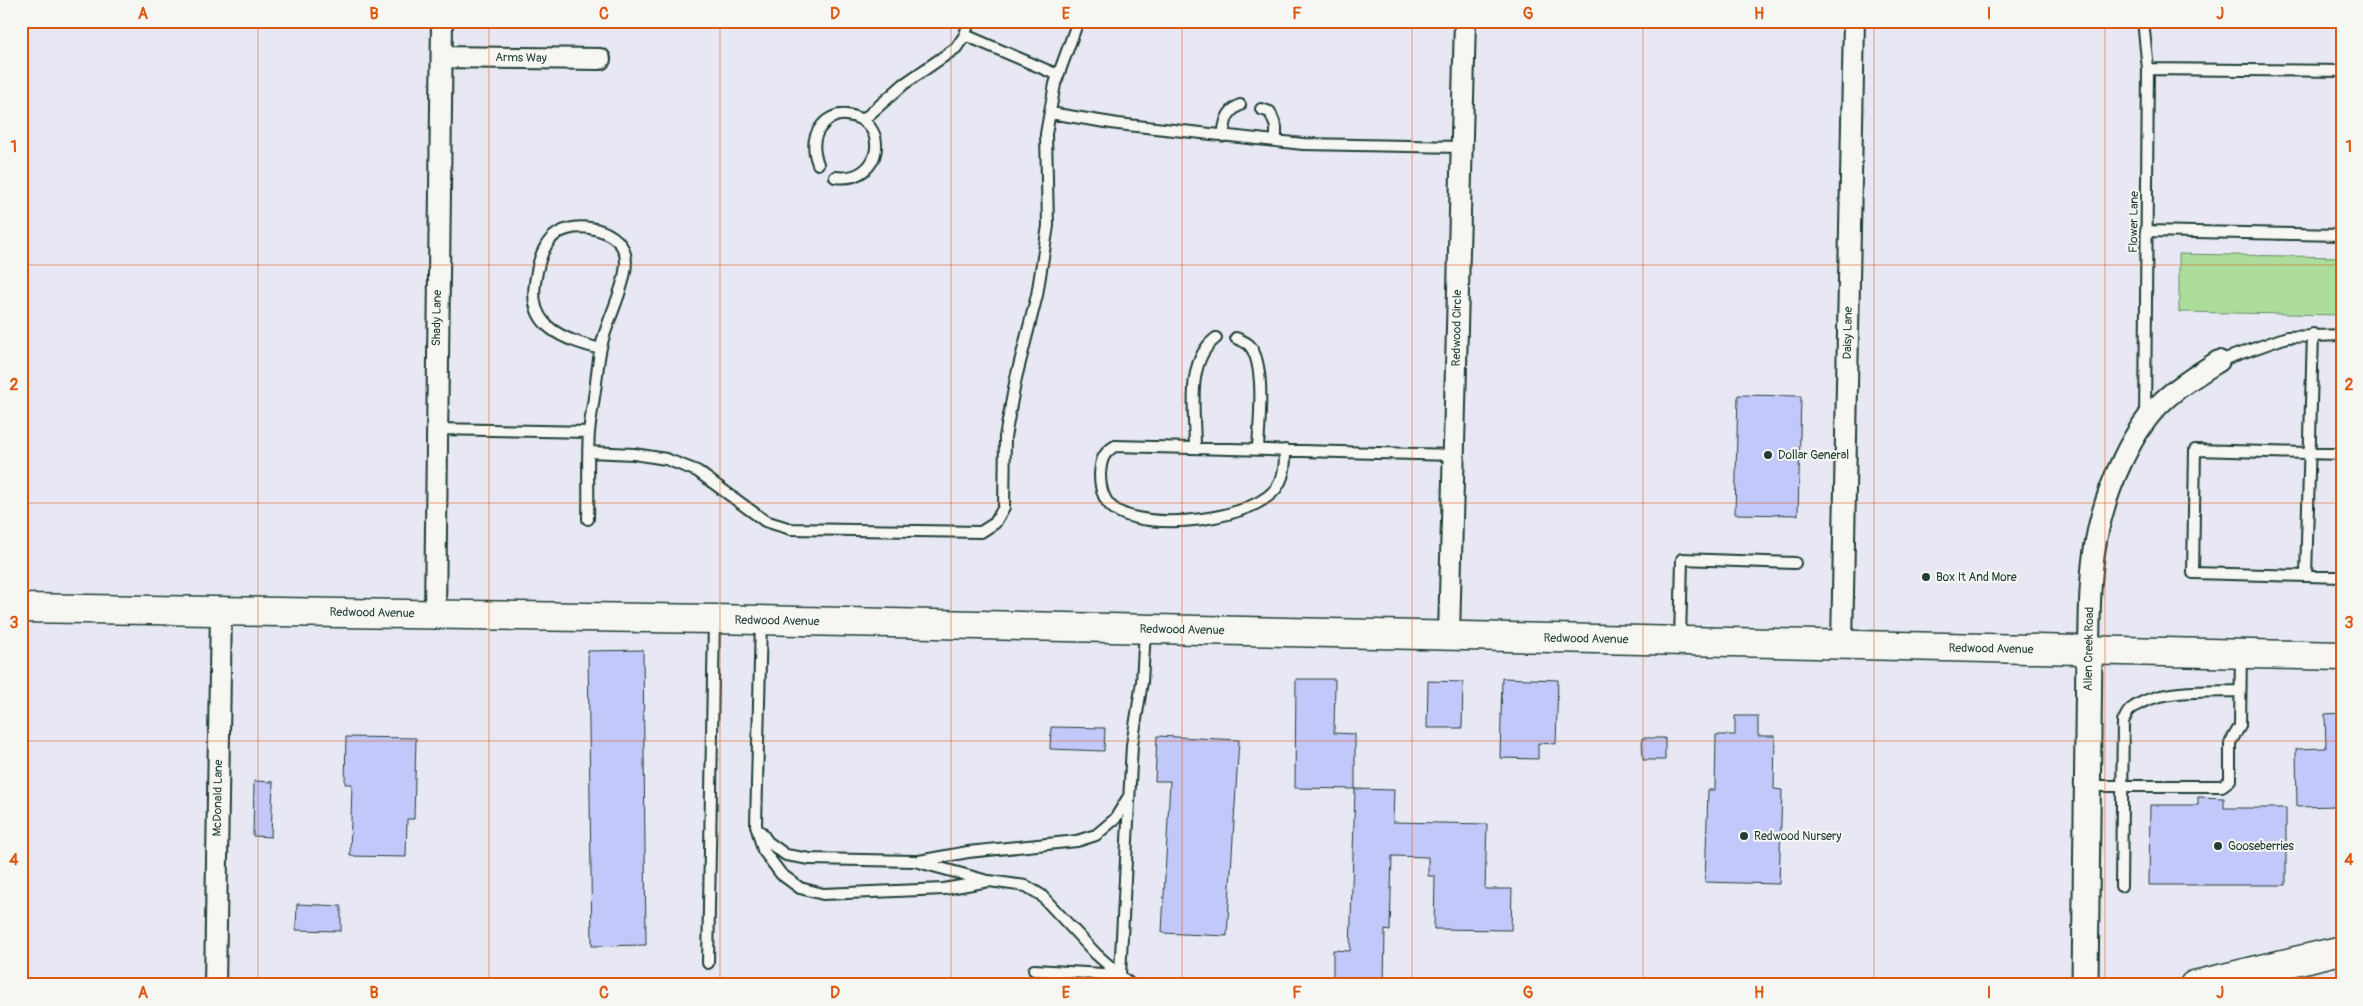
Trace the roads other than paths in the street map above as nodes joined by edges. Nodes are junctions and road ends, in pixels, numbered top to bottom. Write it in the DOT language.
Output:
graph roads {
  1 [pos="442,21"];
  2 [pos="969,21"];
  3 [pos="1078,21"];
  4 [pos="1464,21"];
  5 [pos="1854,21"];
  6 [pos="2143,21"];
  7 [pos="965,35"];
  8 [pos="442,57"];
  9 [pos="600,59"];
  10 [pos="2148,69"];
  11 [pos="2342,71"];
  12 [pos="1058,75"];
  13 [pos="1240,105"];
  14 [pos="1262,108"];
  15 [pos="1050,113"];
  16 [pos="863,120"];
  17 [pos="1223,136"];
  18 [pos="1276,141"];
  19 [pos="1462,147"];
  20 [pos="818,164"];
  21 [pos="835,176"];
  22 [pos="2146,231"];
  23 [pos="2342,235"];
  24 [pos="2313,334"];
  25 [pos="2342,335"];
  26 [pos="1216,338"];
  27 [pos="1236,338"];
  28 [pos="600,349"];
  29 [pos="2219,361"];
  30 [pos="2144,422"];
  31 [pos="436,429"];
  32 [pos="589,432"];
  33 [pos="1194,448"];
  34 [pos="1258,449"];
  35 [pos="1284,450"];
  36 [pos="589,452"];
  37 [pos="2309,453"];
  38 [pos="2342,454"];
  39 [pos="1454,455"];
  40 [pos="588,519"];
  41 [pos="1795,563"];
  42 [pos="2306,576"];
  43 [pos="2342,576"];
  44 [pos="21,608"];
  45 [pos="222,610"];
  46 [pos="435,614"];
  47 [pos="714,619"];
  48 [pos="761,620"];
  49 [pos="1145,629"];
  50 [pos="1449,636"];
  51 [pos="1680,641"];
  52 [pos="1842,645"];
  53 [pos="2089,651"];
  54 [pos="2241,654"];
  55 [pos="2342,656"];
  56 [pos="2240,691"];
  57 [pos="2087,786"];
  58 [pos="2123,786"];
  59 [pos="1130,795"];
  60 [pos="756,825"];
  61 [pos="916,861"];
  62 [pos="989,881"];
  63 [pos="2121,886"];
  64 [pos="2342,950"];
  65 [pos="708,963"];
  66 [pos="1034,970"];
  67 [pos="1120,975"];
  68 [pos="215,985"];
  69 [pos="1131,985"];
  70 [pos="2084,985"];
  71 [pos="2194,985"];
  1 -- 8 [label="street, Shady Lane"];
  2 -- 7 [label="lane"];
  3 -- 12 [label="lane"];
  4 -- 19 [label="street, Redwood Circle"];
  5 -- 52 [label="street, Daisy Lane"];
  6 -- 10 [label="lane, Flower Lane"];
  7 -- 12 [label="lane"];
  7 -- 16 [label="lane"];
  8 -- 9 [label="street, Arms Way"];
  8 -- 31 [label="street, Shady Lane"];
  10 -- 11 [label="lane"];
  10 -- 22 [label="lane, Flower Lane"];
  12 -- 15 [label="lane"];
  13 -- 17 [label="lane"];
  14 -- 18 [label="lane"];
  15 -- 17 [label="lane"];
  15 -- 36 [label="lane"];
  16 -- 20 [label="lane"];
  16 -- 21 [label="lane"];
  17 -- 18 [label="lane"];
  18 -- 19 [label="lane"];
  19 -- 39 [label="street, Redwood Circle"];
  22 -- 23 [label="lane"];
  22 -- 30 [label="lane, Flower Lane"];
  24 -- 25 [label="lane"];
  24 -- 29 [label="lane"];
  24 -- 37 [label="lane"];
  26 -- 33 [label="lane"];
  27 -- 34 [label="lane"];
  28 -- 28 [label="lane"];
  28 -- 32 [label="lane"];
  29 -- 30 [label="street, Allen Creek Road"];
  30 -- 53 [label="street, Allen Creek Road"];
  31 -- 32 [label="lane"];
  31 -- 46 [label="street, Shady Lane"];
  32 -- 36 [label="lane"];
  33 -- 34 [label="lane"];
  33 -- 35 [label="lane"];
  34 -- 35 [label="lane"];
  35 -- 39 [label="lane"];
  36 -- 40 [label="lane"];
  37 -- 38 [label="lane"];
  37 -- 42 [label="lane"];
  37 -- 42 [label="lane"];
  39 -- 50 [label="street, Redwood Circle"];
  41 -- 51 [label="lane"];
  42 -- 43 [label="lane"];
  44 -- 45 [label="main road, Redwood Avenue"];
  45 -- 46 [label="main road, Redwood Avenue"];
  45 -- 68 [label="street, McDonald Lane"];
  46 -- 47 [label="main road, Redwood Avenue"];
  47 -- 48 [label="main road, Redwood Avenue"];
  47 -- 65 [label="lane"];
  48 -- 49 [label="main road, Redwood Avenue"];
  48 -- 60 [label="lane"];
  49 -- 50 [label="main road, Redwood Avenue"];
  49 -- 59 [label="lane"];
  50 -- 51 [label="main road, Redwood Avenue"];
  51 -- 52 [label="main road, Redwood Avenue"];
  52 -- 53 [label="main road, Redwood Avenue"];
  53 -- 54 [label="main road, Redwood Avenue"];
  53 -- 57 [label="street, Allen Creek Road"];
  54 -- 55 [label="main road, Redwood Avenue"];
  54 -- 56 [label="lane"];
  56 -- 58 [label="lane"];
  56 -- 58 [label="lane"];
  57 -- 58 [label="lane"];
  57 -- 70 [label="street, Allen Creek Road"];
  58 -- 63 [label="lane"];
  59 -- 61 [label="lane"];
  59 -- 67 [label="lane"];
  60 -- 61 [label="lane"];
  60 -- 62 [label="lane"];
  61 -- 62 [label="lane"];
  62 -- 67 [label="lane"];
  64 -- 71 [label="main road"];
  66 -- 67 [label="lane"];
  67 -- 69 [label="lane"];
}
